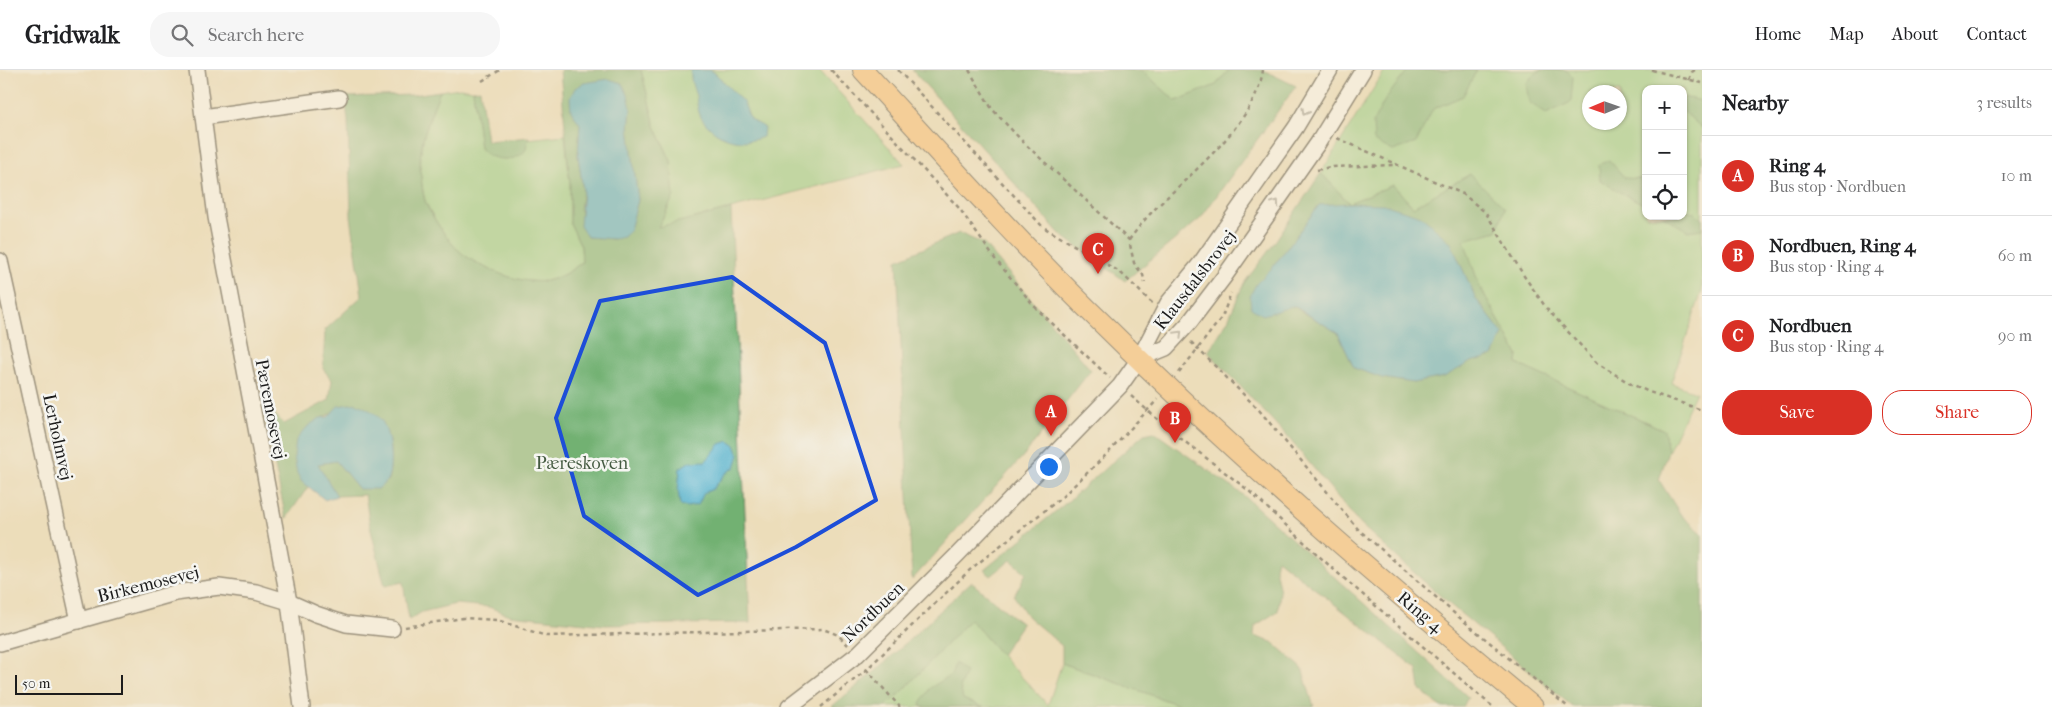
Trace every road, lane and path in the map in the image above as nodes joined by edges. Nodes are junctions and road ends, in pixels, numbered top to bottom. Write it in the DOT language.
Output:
graph roads {
  1 [pos="197,70"];
  2 [pos="500,70"];
  3 [pos="831,70"];
  4 [pos="863,70"];
  5 [pos="898,70"];
  6 [pos="969,70"];
  7 [pos="1263,70"];
  8 [pos="1330,70"];
  9 [pos="1363,70"];
  10 [pos="1652,70"];
  11 [pos="1695,70"];
  12 [pos="1689,80"];
  13 [pos="482,82"];
  14 [pos="1702,83"];
  15 [pos="339,98"];
  16 [pos="203,117"];
  17 [pos="1337,138"];
  18 [pos="1396,165"];
  19 [pos="1316,170"];
  20 [pos="1129,240"];
  21 [pos="0,261"];
  22 [pos="1145,283"];
  23 [pos="1162,313"];
  24 [pos="1181,332"];
  25 [pos="1139,360"];
  26 [pos="1120,386"];
  27 [pos="1148,410"];
  28 [pos="1702,410"];
  29 [pos="289,602"];
  30 [pos="79,621"];
  31 [pos="392,630"];
  32 [pos="0,644"];
  33 [pos="858,654"];
  34 [pos="866,670"];
  35 [pos="897,704"];
  36 [pos="302,707"];
  37 [pos="789,707"];
  38 [pos="821,707"];
  39 [pos="893,707"];
  40 [pos="900,707"];
  41 [pos="1493,707"];
  42 [pos="1533,707"];
  43 [pos="1568,707"];
  1 -- 16 [label="street, Pæremosevej"];
  2 -- 13 [label="path"];
  3 -- 26 [label="path"];
  4 -- 25 [label="main road, Ring 4"];
  5 -- 23 [label="path"];
  6 -- 20 [label="path"];
  7 -- 20 [label="path"];
  8 -- 23 [label="street, Klausdalsbrovej, one-way"];
  24 -- 9 [label="street, Klausdalsbrovej, one-way"];
  10 -- 12 [label="path"];
  11 -- 12 [label="path"];
  12 -- 14 [label="path"];
  15 -- 16 [label="street"];
  16 -- 29 [label="street, Pæremosevej"];
  17 -- 18 [label="path"];
  18 -- 19 [label="path"];
  18 -- 28 [label="path"];
  20 -- 22 [label="path"];
  21 -- 30 [label="street, Lerholmvej"];
  23 -- 25 [label="street, Klausdalsbrovej"];
  25 -- 24 [label="street, Klausdalsbrovej, one-way"];
  24 -- 43 [label="path"];
  25 -- 26 [label="street, Nordbuen"];
  25 -- 42 [label="main road, Ring 4"];
  26 -- 27 [label="path"];
  26 -- 33 [label="street, Nordbuen"];
  27 -- 34 [label="path"];
  27 -- 41 [label="path"];
  29 -- 30 [label="street, Birkemosevej"];
  29 -- 31 [label="street, Birkemosevej"];
  29 -- 36 [label="street, Pæremosevej"];
  30 -- 32 [label="street, Birkemosevej"];
  31 -- 33 [label="path"];
  33 -- 34 [label="path"];
  33 -- 37 [label="street, Nordbuen"];
  34 -- 35 [label="path"];
  34 -- 38 [label="path"];
  35 -- 39 [label="path"];
  35 -- 40 [label="path"];
}
